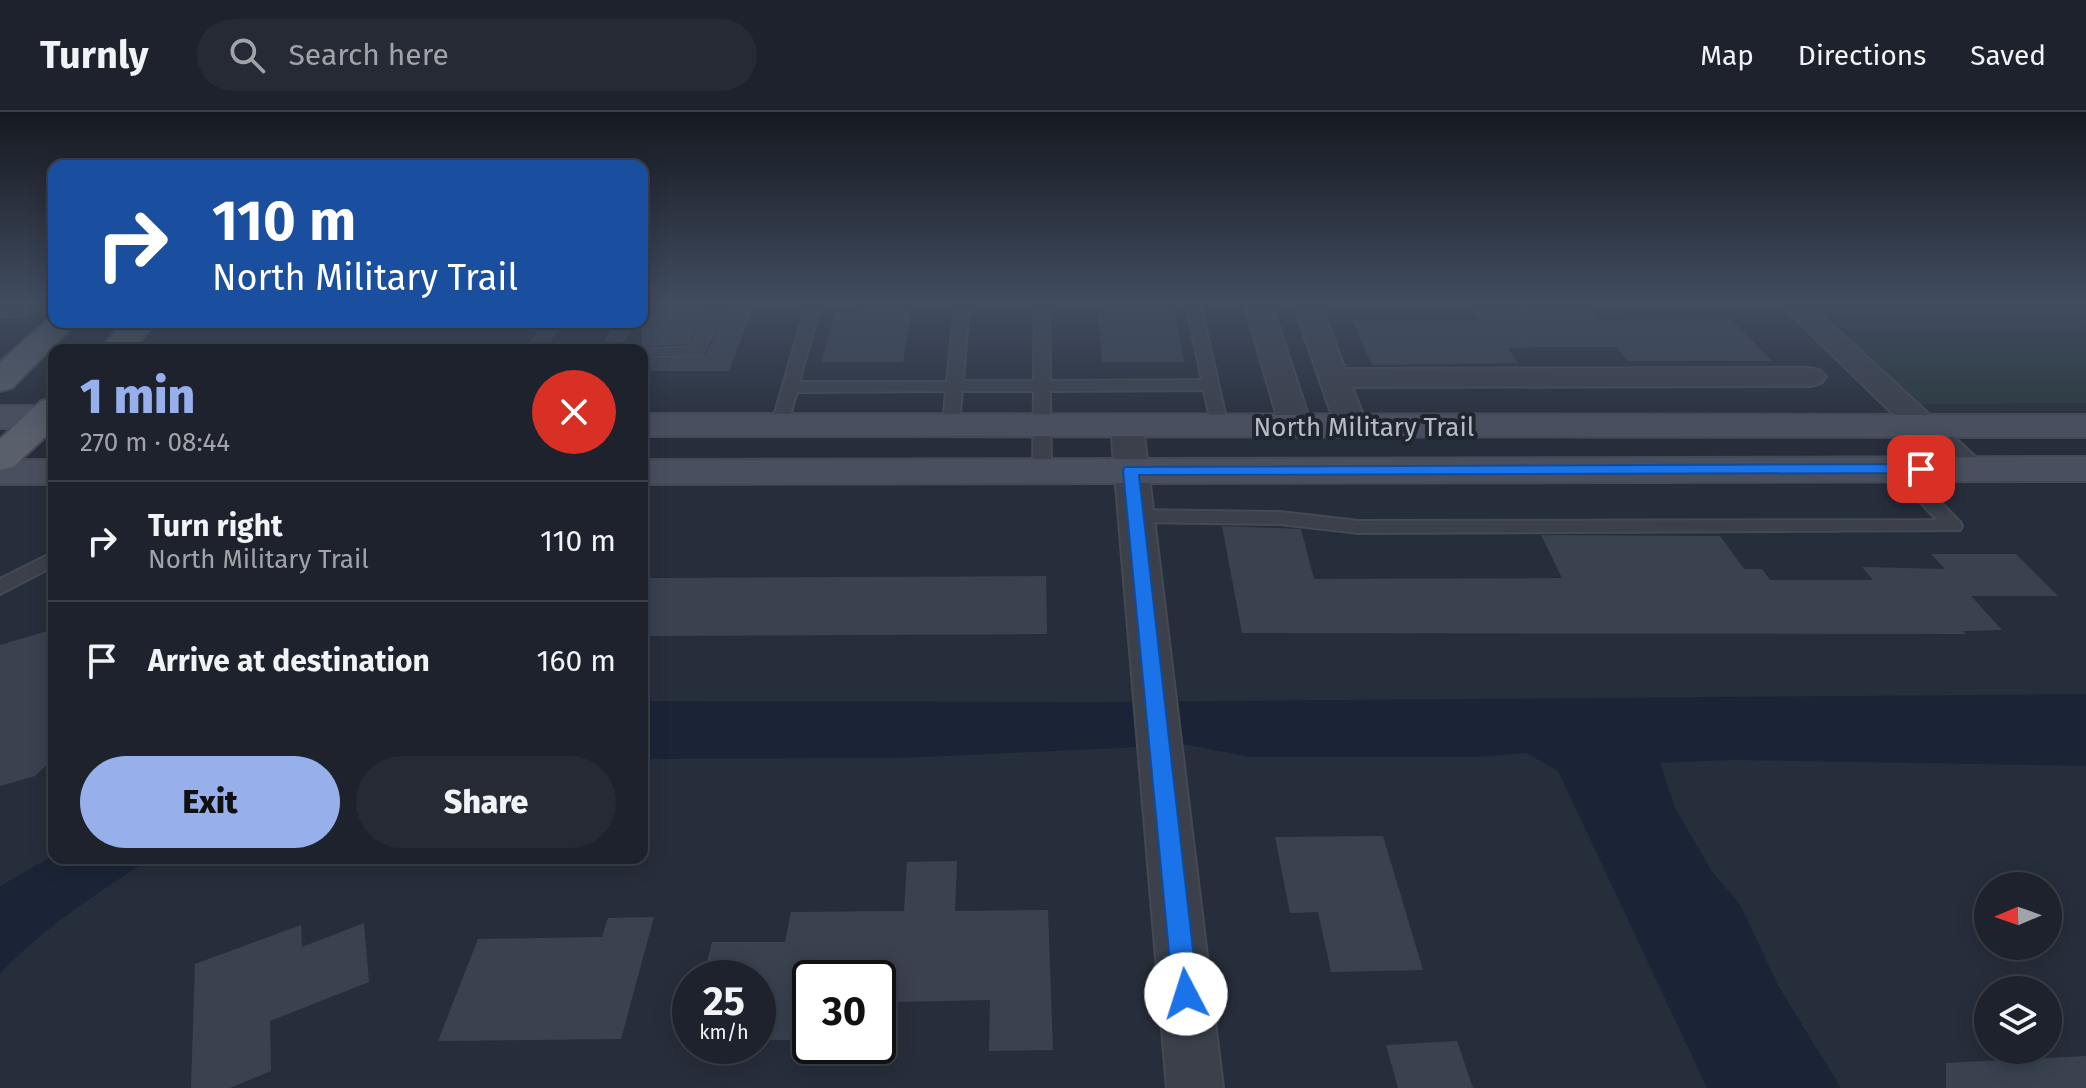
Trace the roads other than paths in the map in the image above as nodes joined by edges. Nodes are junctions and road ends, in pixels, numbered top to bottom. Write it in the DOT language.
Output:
graph roads {
  1 [pos="32,349"];
  2 [pos="698,349"];
  3 [pos="801,349"];
  4 [pos="959,349"];
  5 [pos="1043,349"];
  6 [pos="1202,349"];
  7 [pos="1271,349"];
  8 [pos="1323,349"];
  9 [pos="1840,349"];
  10 [pos="648,352"];
  11 [pos="1811,377"];
  12 [pos="1334,378"];
  13 [pos="0,381"];
  14 [pos="1210,385"];
  15 [pos="1043,386"];
  16 [pos="790,387"];
  17 [pos="956,388"];
  18 [pos="48,414"];
  19 [pos="0,417"];
  20 [pos="48,417"];
  21 [pos="648,425"];
  22 [pos="779,426"];
  23 [pos="951,426"];
  24 [pos="2086,426"];
  25 [pos="1043,427"];
  26 [pos="1127,427"];
  27 [pos="1220,427"];
  28 [pos="1296,427"];
  29 [pos="1352,427"];
  30 [pos="1923,427"];
  31 [pos="0,459"];
  32 [pos="1898,469"];
  33 [pos="1969,469"];
  34 [pos="2086,469"];
  35 [pos="1042,470"];
  36 [pos="1131,470"];
  37 [pos="0,472"];
  38 [pos="48,472"];
  39 [pos="648,472"];
  40 [pos="1135,516"];
  41 [pos="48,561"];
  42 [pos="0,587"];
  43 [pos="1195,1088"];
  1 -- 13 [label="main road"];
  2 -- 10 [label="lane"];
  3 -- 16 [label="lane"];
  4 -- 17 [label="lane"];
  5 -- 15 [label="lane"];
  6 -- 14 [label="lane"];
  7 -- 28 [label="street"];
  8 -- 12 [label="street"];
  9 -- 30 [label="street"];
  11 -- 12 [label="street"];
  12 -- 29 [label="street"];
  14 -- 15 [label="lane"];
  14 -- 27 [label="lane"];
  15 -- 17 [label="lane"];
  15 -- 25 [label="lane"];
  16 -- 17 [label="lane"];
  16 -- 22 [label="lane"];
  17 -- 23 [label="lane"];
  18 -- 19 [label="main road"];
  20 -- 31 [label="main road"];
  21 -- 22 [label="main road, North Military Trail"];
  22 -- 23 [label="main road, North Military Trail"];
  23 -- 25 [label="main road, North Military Trail"];
  24 -- 30 [label="main road, North Military Trail"];
  25 -- 26 [label="main road, North Military Trail"];
  25 -- 35 [label="lane"];
  26 -- 27 [label="main road, North Military Trail"];
  26 -- 36 [label="street"];
  27 -- 28 [label="main road, North Military Trail"];
  28 -- 29 [label="main road, North Military Trail"];
  29 -- 30 [label="main road, North Military Trail"];
  30 -- 33 [label="street"];
  32 -- 33 [label="main road, North Military Trail"];
  32 -- 36 [label="main road, North Military Trail"];
  32 -- 40 [label="lane"];
  33 -- 34 [label="main road, North Military Trail"];
  35 -- 36 [label="main road, North Military Trail"];
  35 -- 39 [label="main road, North Military Trail"];
  36 -- 40 [label="street"];
  37 -- 38 [label="main road"];
  40 -- 43 [label="street"];
  41 -- 42 [label="lane"];
}
